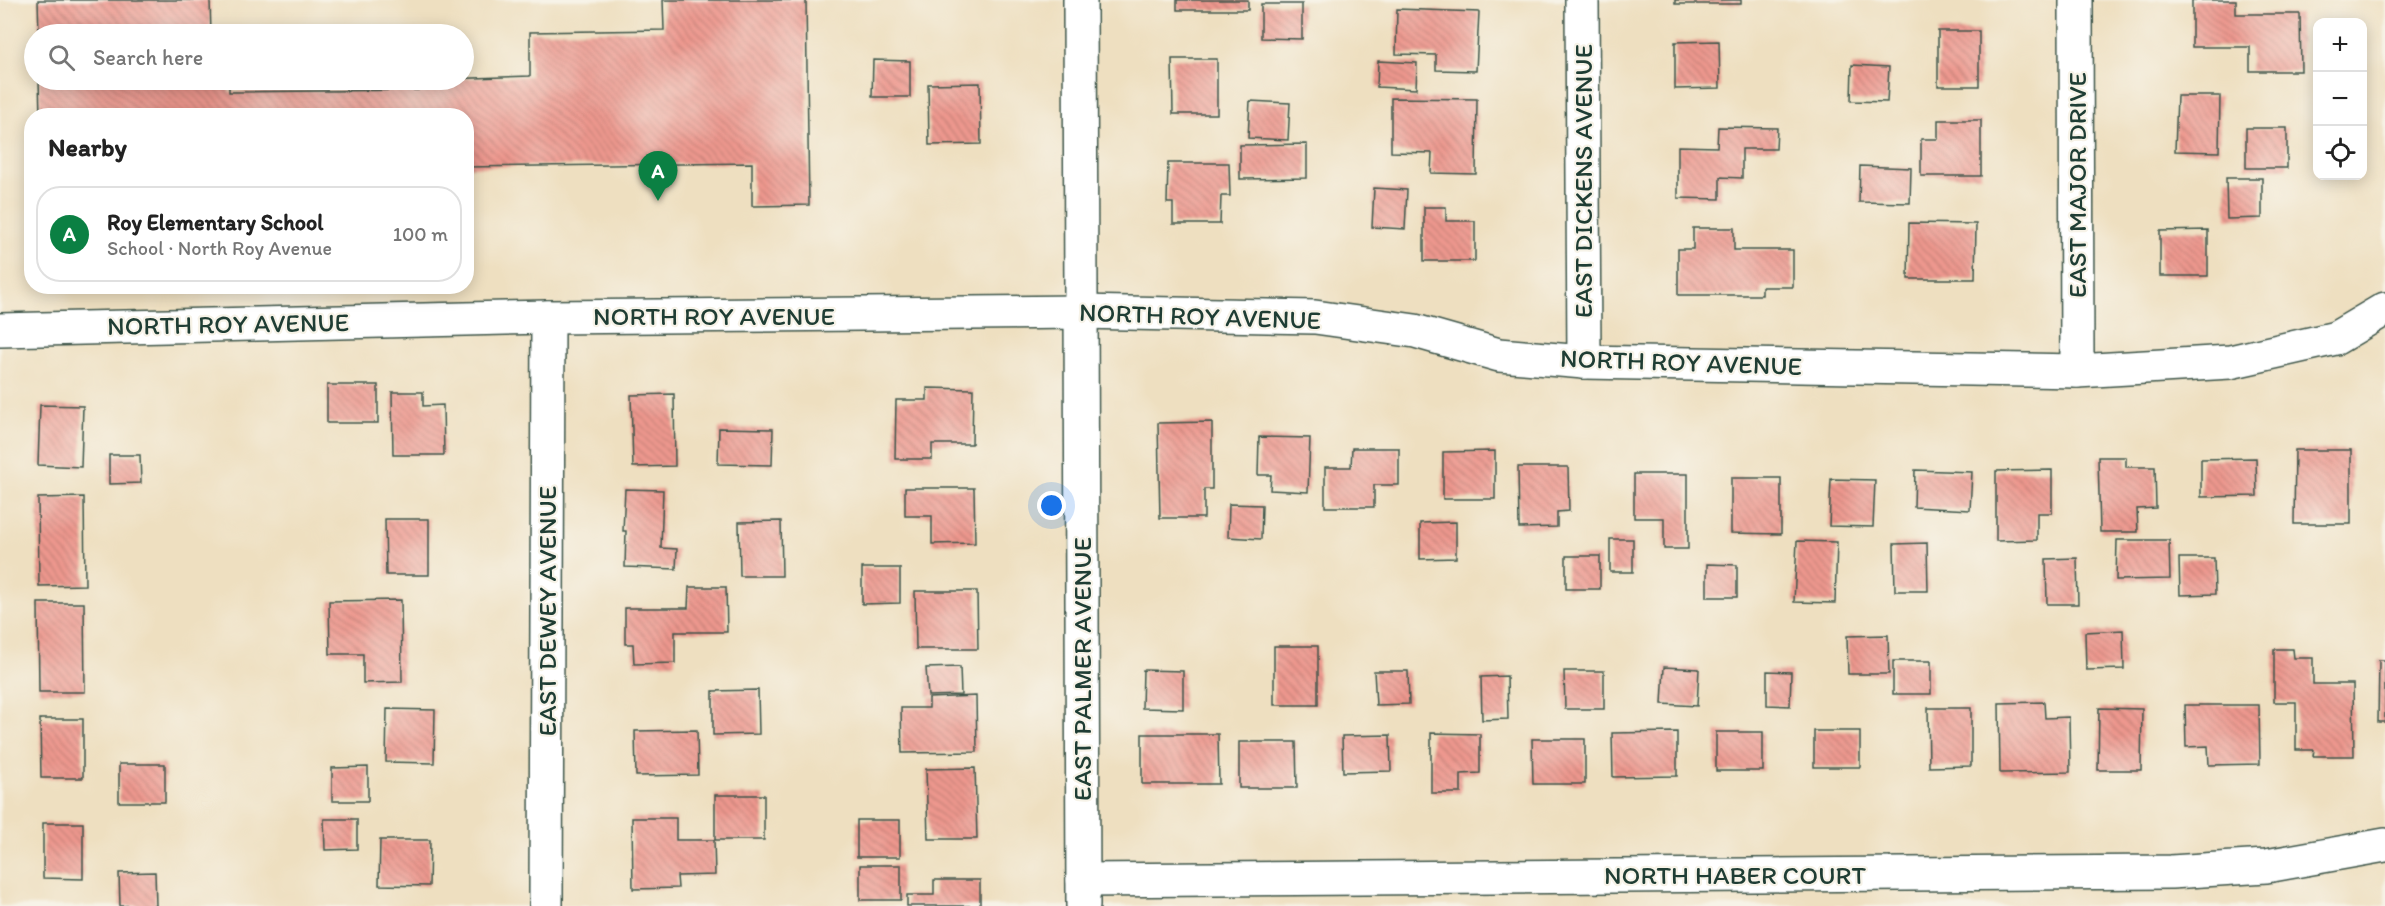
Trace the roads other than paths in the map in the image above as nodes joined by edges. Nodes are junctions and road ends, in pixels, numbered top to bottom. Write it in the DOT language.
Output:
graph roads {
  1 [pos="1080,0"];
  2 [pos="1582,0"];
  3 [pos="2076,0"];
  4 [pos="2385,309"];
  5 [pos="1081,312"];
  6 [pos="548,317"];
  7 [pos="0,330"];
  8 [pos="1584,362"];
  9 [pos="2077,371"];
  10 [pos="2385,845"];
  11 [pos="1083,893"];
  12 [pos="546,906"];
  1 -- 5 [label="street, EAST PALMER AVENUE"];
  2 -- 8 [label="street, EAST DICKENS AVENUE"];
  3 -- 9 [label="street, EAST MAJOR DRIVE"];
  4 -- 9 [label="street, NORTH ROY AVENUE"];
  5 -- 6 [label="street, NORTH ROY AVENUE"];
  5 -- 8 [label="street, NORTH ROY AVENUE"];
  5 -- 11 [label="street, EAST PALMER AVENUE"];
  6 -- 7 [label="street, NORTH ROY AVENUE"];
  6 -- 12 [label="street, EAST DEWEY AVENUE"];
  8 -- 9 [label="street, NORTH ROY AVENUE"];
  10 -- 11 [label="street, NORTH HABER COURT"];
}
